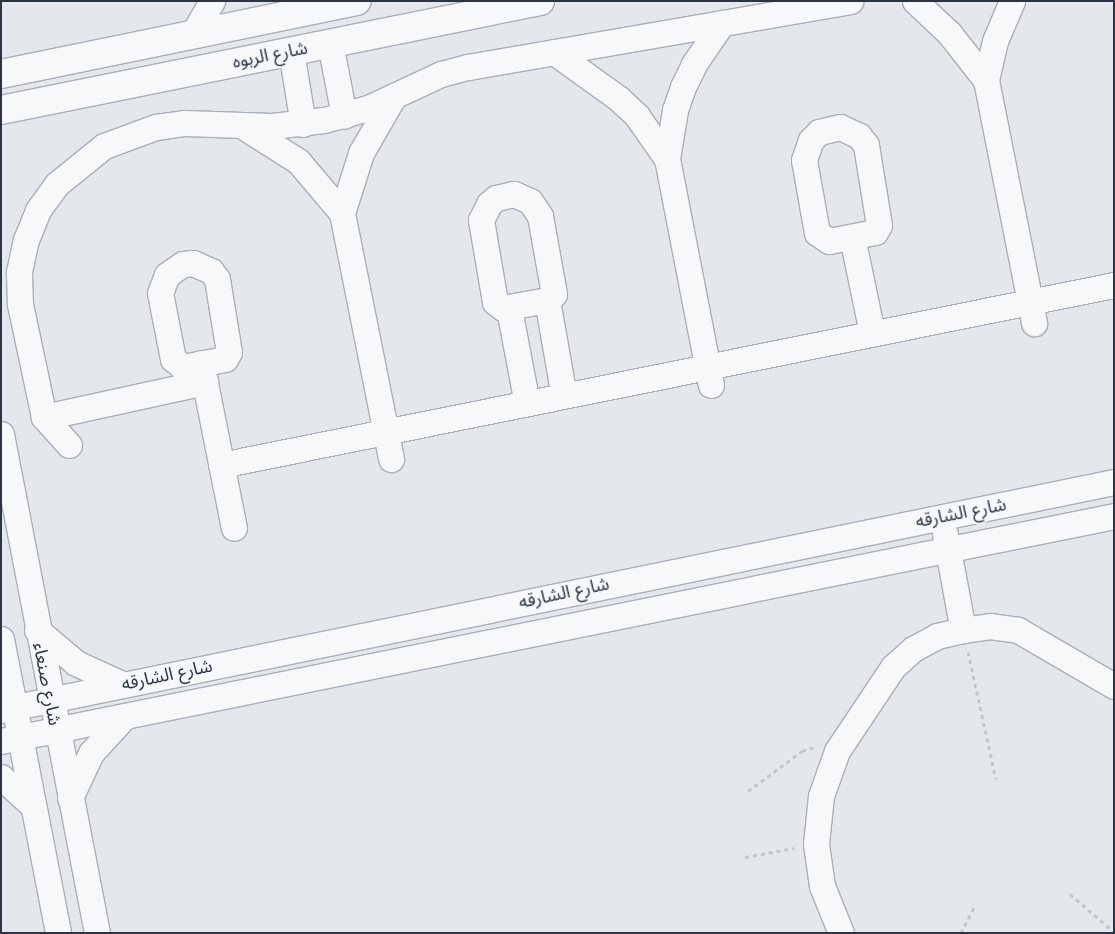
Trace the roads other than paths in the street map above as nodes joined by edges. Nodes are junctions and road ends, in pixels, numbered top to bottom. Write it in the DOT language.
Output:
graph roads {
  1 [pos="212,1"];
  2 [pos="357,1"];
  3 [pos="540,1"];
  4 [pos="850,1"];
  5 [pos="915,1"];
  6 [pos="1012,1"];
  7 [pos="312,6"];
  8 [pos="441,11"];
  9 [pos="722,23"];
  10 [pos="193,34"];
  11 [pos="330,43"];
  12 [pos="290,51"];
  13 [pos="554,52"];
  14 [pos="1,74"];
  15 [pos="986,80"];
  16 [pos="392,99"];
  17 [pos="1,110"];
  18 [pos="344,116"];
  19 [pos="303,124"];
  20 [pos="241,125"];
  21 [pos="667,159"];
  22 [pos="342,212"];
  23 [pos="852,237"];
  24 [pos="1114,284"];
  25 [pos="547,300"];
  26 [pos="509,309"];
  27 [pos="1032,312"];
  28 [pos="872,333"];
  29 [pos="710,376"];
  30 [pos="564,396"];
  31 [pos="527,403"];
  32 [pos="44,417"];
  33 [pos="386,432"];
  34 [pos="1,434"];
  35 [pos="69,444"];
  36 [pos="391,459"];
  37 [pos="221,465"];
  38 [pos="1114,482"];
  39 [pos="1114,516"];
  40 [pos="942,517"];
  41 [pos="234,528"];
  42 [pos="948,550"];
  43 [pos="586,588"];
  44 [pos="592,622"];
  45 [pos="37,630"];
  46 [pos="963,630"];
  47 [pos="1,639"];
  48 [pos="122,684"];
  49 [pos="1114,686"];
  50 [pos="50,699"];
  51 [pos="8,708"];
  52 [pos="124,717"];
  53 [pos="56,730"];
  54 [pos="10,739"];
  55 [pos="1,777"];
  56 [pos="70,798"];
  57 [pos="32,804"];
  58 [pos="58,933"];
  59 [pos="97,933"];
  60 [pos="841,933"];
  1 -- 10 [label="street"];
  2 -- 7 [label="street, شارع الربوه"];
  3 -- 8 [label="street, شارع الربوه"];
  4 -- 9 [label="street"];
  5 -- 15 [label="street"];
  6 -- 15 [label="street"];
  7 -- 10 [label="street, شارع الربوه"];
  8 -- 11 [label="street, شارع الربوه"];
  9 -- 13 [label="street"];
  9 -- 21 [label="street"];
  10 -- 14 [label="street, شارع الربوه"];
  11 -- 12 [label="street, شارع الربوه"];
  11 -- 18 [label="street"];
  12 -- 17 [label="street, شارع الربوه"];
  12 -- 19 [label="street"];
  13 -- 16 [label="street"];
  13 -- 21 [label="street"];
  15 -- 27 [label="street"];
  16 -- 18 [label="street"];
  16 -- 22 [label="street"];
  18 -- 19 [label="street"];
  19 -- 20 [label="street"];
  20 -- 22 [label="street"];
  20 -- 32 [label="street"];
  21 -- 29 [label="street"];
  22 -- 33 [label="street"];
  23 -- 28 [label="street"];
  24 -- 27 [label="street"];
  25 -- 26 [label="street"];
  25 -- 26 [label="street"];
  25 -- 30 [label="street"];
  26 -- 31 [label="street"];
  27 -- 28 [label="street"];
  28 -- 29 [label="street"];
  29 -- 30 [label="street"];
  30 -- 31 [label="street"];
  31 -- 33 [label="street"];
  32 -- 35 [label="street"];
  32 -- 37 [label="street"];
  33 -- 36 [label="street"];
  33 -- 37 [label="street"];
  34 -- 45 [label="street, شارع صنعاء"];
  37 -- 41 [label="street"];
  38 -- 40 [label="street, شارع الشارقه"];
  39 -- 42 [label="street, شارع الشارقه"];
  40 -- 42 [label="street"];
  40 -- 43 [label="street, شارع الشارقه"];
  42 -- 44 [label="street, شارع الشارقه"];
  42 -- 46 [label="street"];
  43 -- 44 [label="street"];
  43 -- 48 [label="street, شارع الشارقه"];
  44 -- 52 [label="street, شارع الشارقه"];
  45 -- 48 [label="street"];
  45 -- 50 [label="street, شارع صنعاء"];
  46 -- 49 [label="street"];
  46 -- 60 [label="street"];
  47 -- 51 [label="street, شارع صنعاء"];
  48 -- 50 [label="street, شارع الشارقه"];
  50 -- 51 [label="street, شارع الشارقه"];
  50 -- 53 [label="street, شارع صنعاء"];
  51 -- 54 [label="street, شارع صنعاء"];
  52 -- 53 [label="street, شارع الشارقه"];
  52 -- 56 [label="street"];
  53 -- 54 [label="street, شارع الشارقه"];
  53 -- 56 [label="street, شارع صنعاء"];
  54 -- 57 [label="street, شارع صنعاء"];
  55 -- 57 [label="street"];
  56 -- 59 [label="street, شارع صنعاء"];
  57 -- 58 [label="street, شارع صنعاء"];
}
